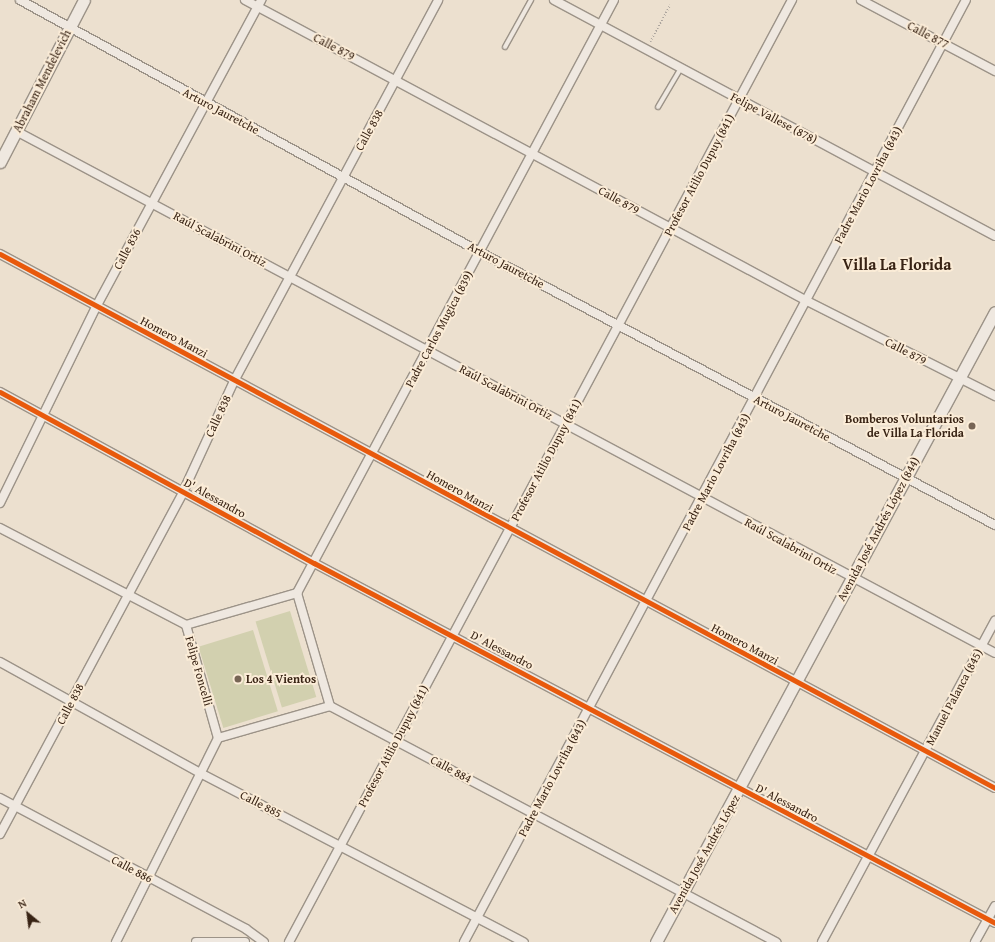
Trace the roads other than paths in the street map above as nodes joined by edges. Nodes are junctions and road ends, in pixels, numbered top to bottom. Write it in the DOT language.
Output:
graph roads {
  1 [pos="20,0"];
  2 [pos="84,0"];
  3 [pos="245,0"];
  4 [pos="438,0"];
  5 [pos="531,0"];
  6 [pos="554,0"];
  7 [pos="614,0"];
  8 [pos="792,0"];
  9 [pos="861,0"];
  10 [pos="966,0"];
  11 [pos="259,3"];
  12 [pos="874,3"];
  13 [pos="601,24"];
  14 [pos="69,28"];
  15 [pos="943,43"];
  16 [pos="505,46"];
  17 [pos="681,68"];
  18 [pos="995,71"];
  19 [pos="396,80"];
  20 [pos="739,99"];
  21 [pos="206,103"];
  22 [pos="658,107"];
  23 [pos="16,131"];
  24 [pos="532,152"];
  25 [pos="0,162"];
  26 [pos="875,172"];
  27 [pos="343,177"];
  28 [pos="151,202"];
  29 [pos="671,228"];
  30 [pos="995,236"];
  31 [pos="480,252"];
  32 [pos="0,254"];
  33 [pos="290,277"];
  34 [pos="808,301"];
  35 [pos="96,307"];
  36 [pos="995,312"];
  37 [pos="619,325"];
  38 [pos="428,351"];
  39 [pos="959,379"];
  40 [pos="234,381"];
  41 [pos="0,392"];
  42 [pos="995,396"];
  43 [pos="754,398"];
  44 [pos="44,416"];
  45 [pos="565,424"];
  46 [pos="372,454"];
  47 [pos="905,478"];
  48 [pos="183,492"];
  49 [pos="703,498"];
  50 [pos="0,503"];
  51 [pos="995,525"];
  52 [pos="0,528"];
  53 [pos="510,530"];
  54 [pos="314,563"];
  55 [pos="852,579"];
  56 [pos="297,593"];
  57 [pos="128,596"];
  58 [pos="647,603"];
  59 [pos="995,621"];
  60 [pos="186,626"];
  61 [pos="452,634"];
  62 [pos="982,646"];
  63 [pos="995,653"];
  64 [pos="0,662"];
  65 [pos="797,682"];
  66 [pos="72,700"];
  67 [pos="330,706"];
  68 [pos="589,708"];
  69 [pos="218,738"];
  70 [pos="398,740"];
  71 [pos="925,752"];
  72 [pos="202,774"];
  73 [pos="995,788"];
  74 [pos="739,789"];
  75 [pos="0,798"];
  76 [pos="15,806"];
  77 [pos="534,813"];
  78 [pos="0,834"];
  79 [pos="340,845"];
  80 [pos="868,857"];
  81 [pos="146,877"];
  82 [pos="682,893"];
  83 [pos="995,906"];
  84 [pos="478,918"];
  85 [pos="992,921"];
  86 [pos="116,942"];
  87 [pos="196,942"];
  88 [pos="245,942"];
  89 [pos="264,942"];
  90 [pos="289,942"];
  91 [pos="464,942"];
  92 [pos="524,942"];
  93 [pos="656,942"];
  94 [pos="776,942"];
  95 [pos="822,942"];
  96 [pos="976,942"];
  1 -- 14 [label="street, Arturo Jauretche"];
  2 -- 14 [label="main road, Abraham Mendelevich"];
  3 -- 11 [label="street, Calle 879"];
  4 -- 19 [label="street, Calle 838"];
  5 -- 16 [label="lane"];
  6 -- 13 [label="street, Felipe Vallese (878)"];
  7 -- 13 [label="street, Padre Carlos Mugica (839)"];
  8 -- 20 [label="street, Profesor Atilio Dupuy (841)"];
  9 -- 12 [label="street, Calle 877"];
  10 -- 15 [label="street, Padre Mario Lovriha (843)"];
  11 -- 19 [label="street, Calle 879"];
  11 -- 21 [label="street, Calle 836"];
  12 -- 15 [label="street, Calle 877"];
  13 -- 17 [label="street, Felipe Vallese (878)"];
  13 -- 24 [label="street, Padre Carlos Mugica (839)"];
  14 -- 21 [label="street, Arturo Jauretche"];
  14 -- 23 [label="main road, Abraham Mendelevich"];
  15 -- 18 [label="street, Calle 877"];
  15 -- 26 [label="street, Padre Mario Lovriha (843)"];
  17 -- 20 [label="street, Felipe Vallese (878)"];
  17 -- 22 [label="lane"];
  19 -- 24 [label="street, Calle 879"];
  19 -- 27 [label="street, Calle 838"];
  20 -- 26 [label="street, Felipe Vallese (878)"];
  20 -- 29 [label="street, Profesor Atilio Dupuy (841)"];
  21 -- 27 [label="street, Arturo Jauretche"];
  21 -- 28 [label="street, Calle 836"];
  23 -- 25 [label="main road, Abraham Mendelevich"];
  23 -- 28 [label="street, Raúl Scalabrini Ortiz"];
  24 -- 29 [label="street, Calle 879"];
  24 -- 31 [label="street, Padre Carlos Mugica (839)"];
  26 -- 30 [label="street, Felipe Vallese (878)"];
  26 -- 34 [label="street, Padre Mario Lovriha (843)"];
  27 -- 31 [label="street, Arturo Jauretche"];
  27 -- 33 [label="street, Calle 838"];
  28 -- 33 [label="street, Raúl Scalabrini Ortiz"];
  28 -- 35 [label="street, Calle 836"];
  29 -- 34 [label="street, Calle 879"];
  29 -- 37 [label="street, Profesor Atilio Dupuy (841)"];
  31 -- 37 [label="street, Arturo Jauretche"];
  31 -- 38 [label="street, Padre Carlos Mugica (839)"];
  32 -- 35 [label="street, Homero Manzi"];
  33 -- 38 [label="street, Raúl Scalabrini Ortiz"];
  33 -- 40 [label="street, Calle 838"];
  34 -- 39 [label="street, Calle 879"];
  34 -- 43 [label="street, Padre Mario Lovriha (843)"];
  35 -- 40 [label="street, Homero Manzi"];
  35 -- 44 [label="street, Calle 836"];
  36 -- 39 [label="main road, Avenida José Andrés López (844)"];
  37 -- 43 [label="street, Arturo Jauretche"];
  37 -- 45 [label="street, Profesor Atilio Dupuy (841)"];
  38 -- 45 [label="street, Raúl Scalabrini Ortiz"];
  38 -- 46 [label="street, Padre Carlos Mugica (839)"];
  39 -- 42 [label="street, Calle 879"];
  39 -- 47 [label="main road, Avenida José Andrés López (844)"];
  40 -- 46 [label="street, Homero Manzi"];
  40 -- 48 [label="street, Calle 838"];
  41 -- 44 [label="street, D' Alessandro"];
  43 -- 47 [label="street, Arturo Jauretche"];
  43 -- 49 [label="street, Padre Mario Lovriha (843)"];
  44 -- 48 [label="street, D' Alessandro"];
  44 -- 50 [label="street, Calle 836"];
  45 -- 49 [label="street, Raúl Scalabrini Ortiz"];
  45 -- 53 [label="street, Profesor Atilio Dupuy (841)"];
  46 -- 53 [label="street, Homero Manzi"];
  46 -- 54 [label="street, Padre Carlos Mugica (839)"];
  47 -- 51 [label="street, Arturo Jauretche"];
  47 -- 55 [label="main road, Avenida José Andrés López (844)"];
  48 -- 54 [label="street, D' Alessandro"];
  48 -- 57 [label="street, Calle 838"];
  49 -- 55 [label="street, Raúl Scalabrini Ortiz"];
  49 -- 58 [label="street, Padre Mario Lovriha (843)"];
  52 -- 57 [label="street, Felipe Foncelli"];
  53 -- 58 [label="street, Homero Manzi"];
  53 -- 61 [label="street, Profesor Atilio Dupuy (841)"];
  54 -- 56 [label="street, Padre Carlos Mugica (839)"];
  54 -- 61 [label="street, D' Alessandro"];
  55 -- 62 [label="street, Raúl Scalabrini Ortiz"];
  55 -- 65 [label="main road, Avenida José Andrés López (844)"];
  56 -- 60 [label="street"];
  56 -- 67 [label="street"];
  57 -- 60 [label="street, Felipe Foncelli"];
  57 -- 66 [label="street, Calle 838"];
  58 -- 65 [label="street, Homero Manzi"];
  58 -- 68 [label="street, Padre Mario Lovriha (843)"];
  59 -- 62 [label="street, Manuel Palanca (845)"];
  60 -- 69 [label="street, Felipe Foncelli"];
  61 -- 68 [label="street, D' Alessandro"];
  61 -- 70 [label="street, Profesor Atilio Dupuy (841)"];
  62 -- 63 [label="street, Raúl Scalabrini Ortiz"];
  62 -- 71 [label="street, Manuel Palanca (845)"];
  64 -- 66 [label="street, Calle 885"];
  65 -- 71 [label="street, Homero Manzi"];
  65 -- 74 [label="main road, Avenida José Andrés López"];
  66 -- 72 [label="street, Calle 885"];
  66 -- 76 [label="street, Calle 838"];
  67 -- 69 [label="street"];
  67 -- 70 [label="street, Calle 884"];
  68 -- 74 [label="street, D' Alessandro"];
  68 -- 77 [label="street, Padre Mario Lovriha (843)"];
  69 -- 72 [label="street"];
  70 -- 77 [label="street, Calle 884"];
  70 -- 79 [label="street, Profesor Atilio Dupuy (841)"];
  71 -- 73 [label="street, Homero Manzi"];
  71 -- 80 [label="street, Manuel Palanca (845)"];
  72 -- 79 [label="street, Calle 885"];
  72 -- 81 [label="street"];
  74 -- 80 [label="street, D' Alessandro"];
  74 -- 82 [label="main road, Avenida José Andrés López"];
  75 -- 76 [label="street, Calle 886"];
  76 -- 78 [label="street, Calle 838"];
  76 -- 81 [label="street, Calle 886"];
  77 -- 82 [label="street, Calle 884"];
  77 -- 84 [label="street, Padre Mario Lovriha (843)"];
  79 -- 84 [label="street, Calle 885"];
  79 -- 90 [label="street, Profesor Atilio Dupuy (841)"];
  80 -- 85 [label="street, D' Alessandro"];
  80 -- 95 [label="street, Manuel Palanca (845)"];
  81 -- 86 [label="street"];
  81 -- 89 [label="street, Calle 886"];
  82 -- 93 [label="main road, Avenida José Andrés López"];
  82 -- 94 [label="street, Calle 884"];
  83 -- 85 [label="street"];
  84 -- 91 [label="street, Padre Mario Lovriha (843)"];
  84 -- 92 [label="street, Calle 885"];
  85 -- 96 [label="street"];
  87 -- 88 [label="street"];
}
